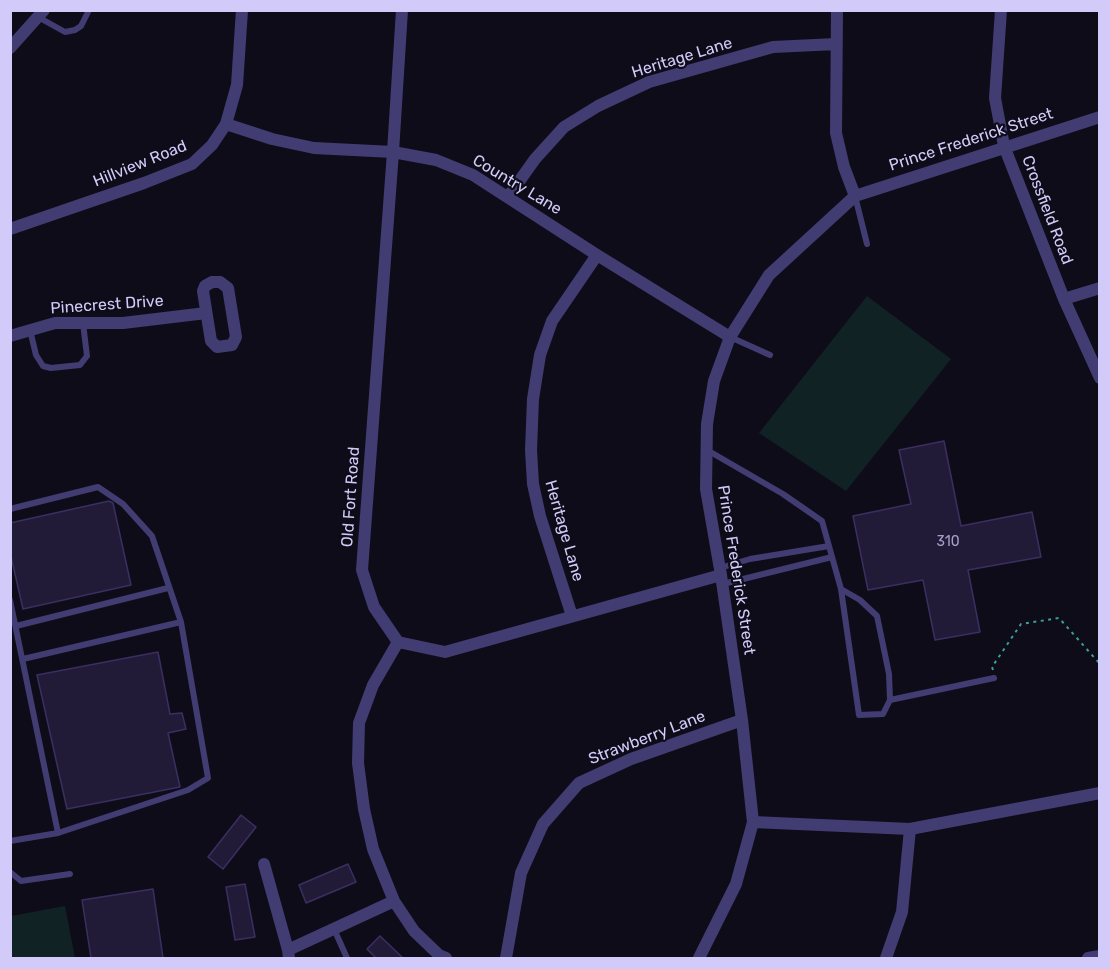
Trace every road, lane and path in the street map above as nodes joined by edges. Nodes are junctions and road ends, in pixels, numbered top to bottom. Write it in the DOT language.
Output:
graph roads {
  1 [pos="89,10"];
  2 [pos="242,10"];
  3 [pos="402,10"];
  4 [pos="837,10"];
  5 [pos="1001,10"];
  6 [pos="41,14"];
  7 [pos="836,44"];
  8 [pos="10,48"];
  9 [pos="1100,117"];
  10 [pos="226,124"];
  11 [pos="1004,146"];
  12 [pos="393,152"];
  13 [pos="855,196"];
  14 [pos="508,197"];
  15 [pos="10,228"];
  16 [pos="867,244"];
  17 [pos="597,255"];
  18 [pos="1100,288"];
  19 [pos="1064,299"];
  20 [pos="206,313"];
  21 [pos="83,323"];
  22 [pos="30,330"];
  23 [pos="10,336"];
  24 [pos="730,337"];
  25 [pos="770,355"];
  26 [pos="1100,378"];
  27 [pos="706,449"];
  28 [pos="10,509"];
  29 [pos="829,546"];
  30 [pos="832,557"];
  31 [pos="722,576"];
  32 [pos="168,588"];
  33 [pos="841,589"];
  34 [pos="10,600"];
  35 [pos="572,616"];
  36 [pos="181,622"];
  37 [pos="16,626"];
  38 [pos="398,642"];
  39 [pos="22,659"];
  40 [pos="1100,664"];
  41 [pos="994,678"];
  42 [pos="890,700"];
  43 [pos="742,720"];
  44 [pos="1100,793"];
  45 [pos="753,822"];
  46 [pos="910,829"];
  47 [pos="58,833"];
  48 [pos="10,841"];
  49 [pos="264,864"];
  50 [pos="10,872"];
  51 [pos="70,874"];
  52 [pos="394,901"];
  53 [pos="334,929"];
  54 [pos="288,954"];
  55 [pos="1100,956"];
  56 [pos="347,958"];
  57 [pos="446,958"];
  58 [pos="506,958"];
  59 [pos="699,958"];
  60 [pos="886,958"];
  61 [pos="1088,958"];
  1 -- 6 [label="lane"];
  2 -- 10 [label="street, Hillview Road"];
  3 -- 12 [label="street, Old Fort Road"];
  4 -- 7 [label="street"];
  5 -- 11 [label="street, Crossfield Road"];
  6 -- 8 [label="street"];
  7 -- 13 [label="street"];
  7 -- 14 [label="street, Heritage Lane"];
  9 -- 11 [label="street, Prince Frederick Street"];
  10 -- 12 [label="street, Country Lane"];
  10 -- 15 [label="street, Hillview Road"];
  11 -- 13 [label="street, Prince Frederick Street"];
  11 -- 19 [label="street, Crossfield Road"];
  12 -- 14 [label="street, Country Lane"];
  12 -- 38 [label="street, Old Fort Road"];
  13 -- 16 [label="lane"];
  13 -- 24 [label="street, Prince Frederick Street"];
  14 -- 17 [label="street, Country Lane"];
  17 -- 24 [label="street, Country Lane"];
  17 -- 35 [label="street, Heritage Lane"];
  18 -- 19 [label="street"];
  19 -- 26 [label="street, Crossfield Road"];
  20 -- 20 [label="street"];
  20 -- 21 [label="street, Pinecrest Drive"];
  21 -- 22 [label="street, Pinecrest Drive"];
  21 -- 22 [label="lane"];
  22 -- 23 [label="street, Pinecrest Drive"];
  24 -- 25 [label="lane"];
  24 -- 27 [label="street, Prince Frederick Street"];
  27 -- 29 [label="lane"];
  27 -- 31 [label="street, Prince Frederick Street"];
  28 -- 32 [label="lane"];
  29 -- 30 [label="lane"];
  29 -- 31 [label="lane"];
  30 -- 31 [label="lane"];
  30 -- 33 [label="lane"];
  31 -- 35 [label="street"];
  31 -- 43 [label="street, Prince Frederick Street"];
  32 -- 36 [label="lane"];
  32 -- 37 [label="lane"];
  33 -- 42 [label="lane"];
  33 -- 42 [label="lane"];
  34 -- 37 [label="lane"];
  35 -- 38 [label="street"];
  36 -- 39 [label="lane"];
  36 -- 47 [label="lane"];
  37 -- 39 [label="lane"];
  38 -- 52 [label="street"];
  39 -- 47 [label="lane"];
  40 -- 41 [label="path"];
  41 -- 42 [label="lane"];
  43 -- 45 [label="street, Prince Frederick Street"];
  43 -- 58 [label="street, Strawberry Lane"];
  44 -- 46 [label="street"];
  45 -- 46 [label="street"];
  45 -- 59 [label="street, Prince Frederick Street"];
  46 -- 60 [label="street"];
  47 -- 48 [label="lane"];
  49 -- 54 [label="street"];
  50 -- 51 [label="lane"];
  52 -- 53 [label="street"];
  52 -- 57 [label="street"];
  53 -- 54 [label="street"];
  53 -- 56 [label="lane"];
  55 -- 61 [label="street"];
}
